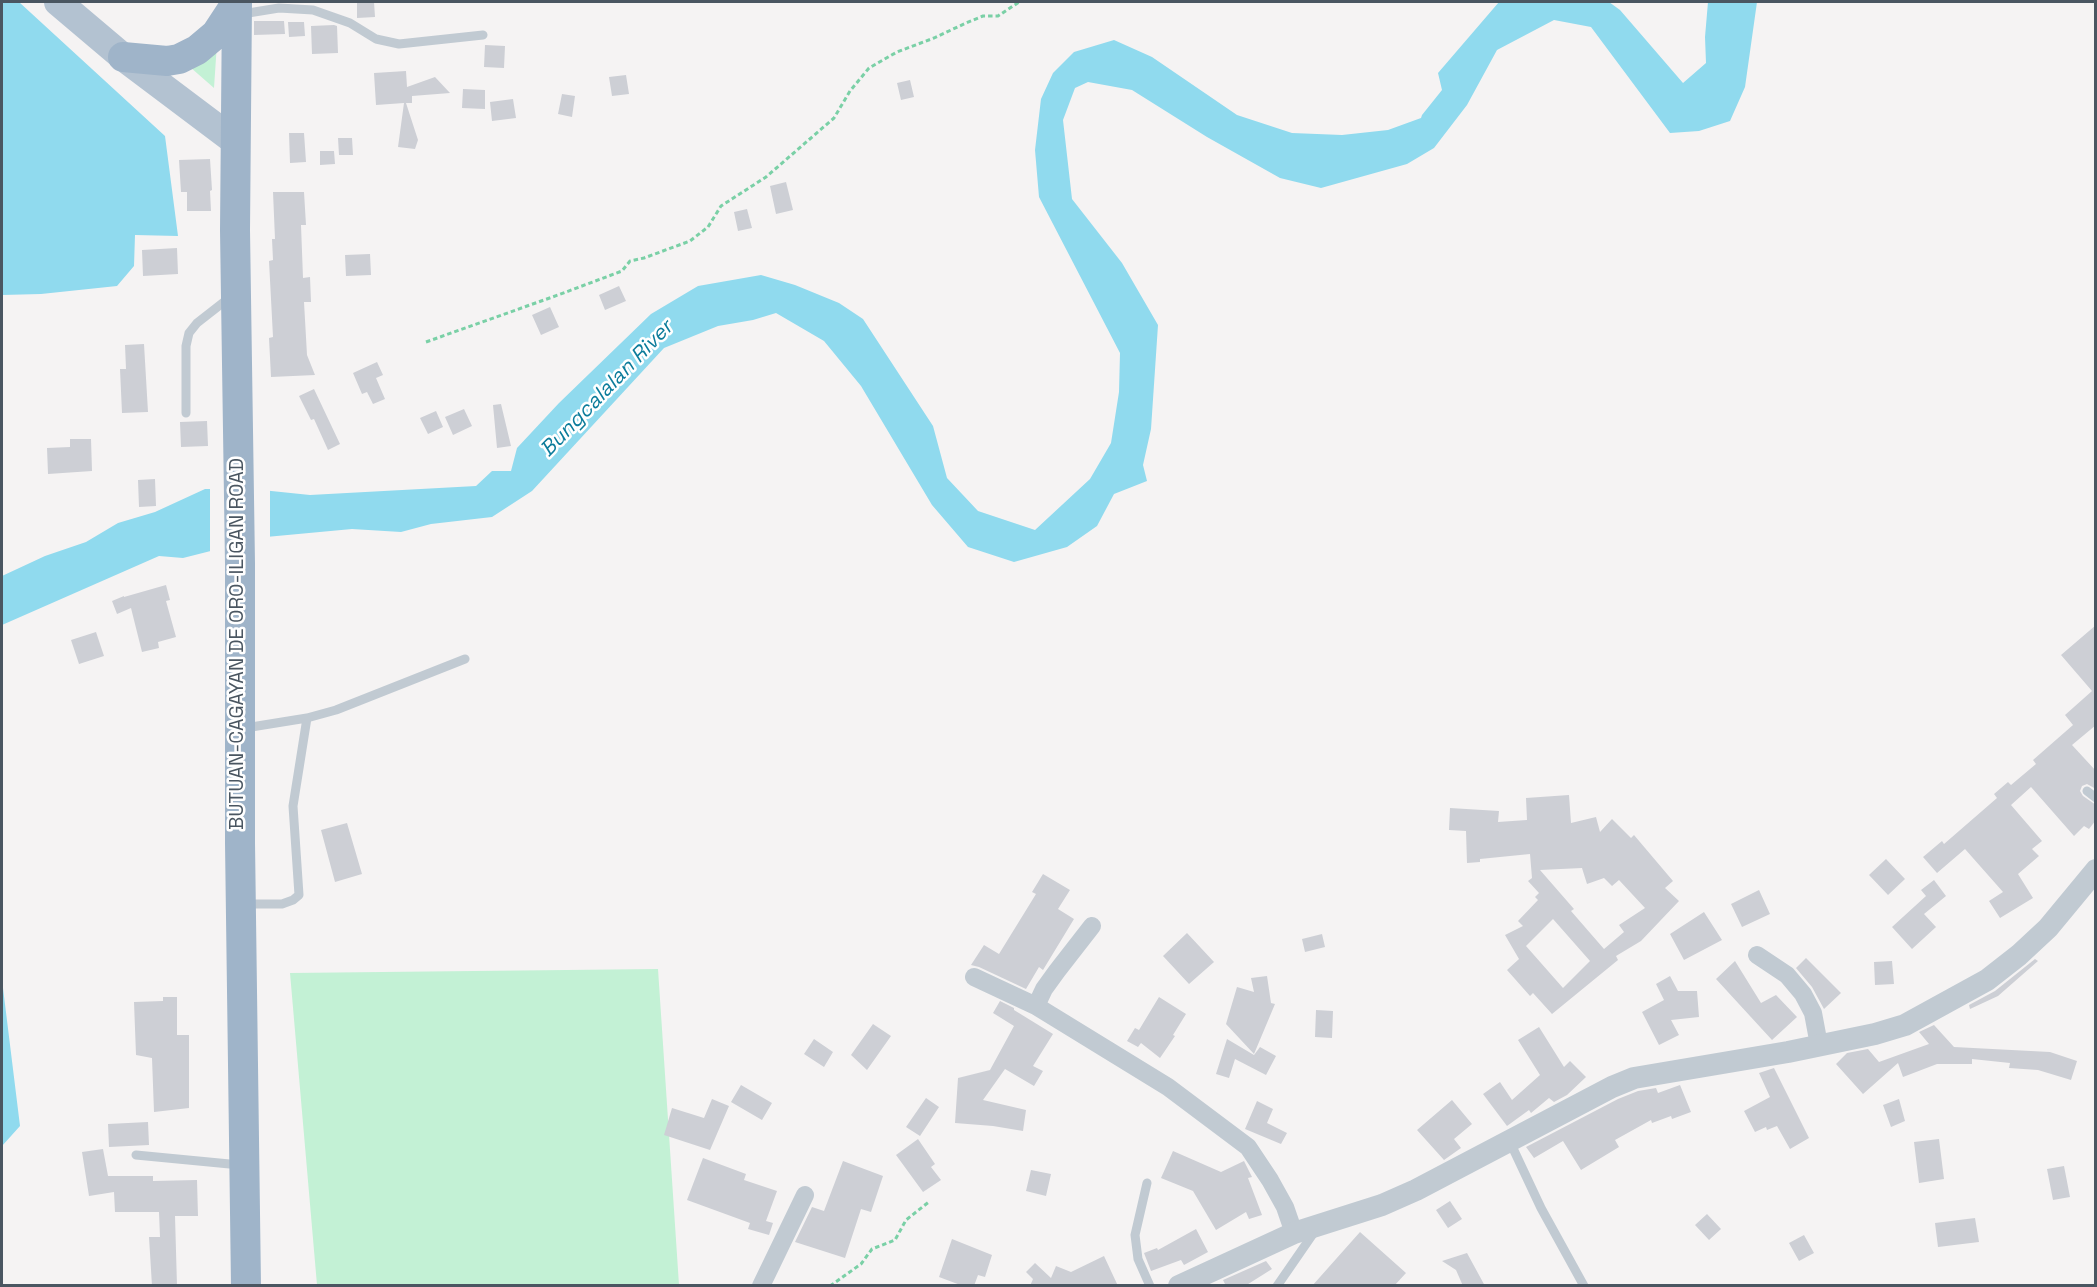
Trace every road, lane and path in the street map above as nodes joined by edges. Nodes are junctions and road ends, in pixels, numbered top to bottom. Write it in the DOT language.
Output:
graph roads {
  1 [pos="58,2"];
  2 [pos="1019,2"];
  3 [pos="237,6"];
  4 [pos="483,35"];
  5 [pos="123,57"];
  6 [pos="236,142"];
  7 [pos="235,292"];
  8 [pos="426,342"];
  9 [pos="186,413"];
  10 [pos="465,659"];
  11 [pos="307,718"];
  12 [pos="239,729"];
  13 [pos="2087,791"];
  14 [pos="2096,798"];
  15 [pos="2096,870"];
  16 [pos="240,904"];
  17 [pos="1092,926"];
  18 [pos="1757,955"];
  19 [pos="974,977"];
  20 [pos="1036,1006"];
  21 [pos="1819,1045"];
  22 [pos="1510,1142"];
  23 [pos="136,1155"];
  24 [pos="243,1165"];
  25 [pos="1147,1183"];
  26 [pos="805,1195"];
  27 [pos="930,1201"];
  28 [pos="1318,1226"];
  29 [pos="1294,1233"];
  30 [pos="246,1286"];
  31 [pos="761,1286"];
  32 [pos="830,1286"];
  33 [pos="1150,1286"];
  34 [pos="1179,1286"];
  35 [pos="1277,1286"];
  36 [pos="1584,1286"];
  1 -- 5 [label="main road"];
  2 -- 8 [label="path"];
  3 -- 4 [label="lane"];
  3 -- 5 [label="highway"];
  3 -- 6 [label="highway, BUTUAN-CAGAYAN DE ORO-ILIGAN ROAD"];
  5 -- 6 [label="main road"];
  6 -- 7 [label="highway, BUTUAN-CAGAYAN DE ORO-ILIGAN ROAD"];
  7 -- 9 [label="lane"];
  7 -- 12 [label="highway, BUTUAN-CAGAYAN DE ORO-ILIGAN ROAD"];
  10 -- 11 [label="lane"];
  11 -- 12 [label="lane"];
  11 -- 16 [label="lane"];
  12 -- 16 [label="highway, BUTUAN-CAGAYAN DE ORO-ILIGAN ROAD"];
  13 -- 14 [label="lane"];
  15 -- 21 [label="street"];
  16 -- 24 [label="highway, BUTUAN-CAGAYAN DE ORO-ILIGAN ROAD"];
  17 -- 20 [label="street"];
  18 -- 21 [label="street"];
  19 -- 20 [label="street"];
  20 -- 29 [label="street"];
  21 -- 22 [label="street"];
  22 -- 28 [label="street"];
  22 -- 36 [label="lane"];
  23 -- 24 [label="lane"];
  24 -- 30 [label="highway, BUTUAN-CAGAYAN DE ORO-ILIGAN ROAD"];
  25 -- 33 [label="lane"];
  26 -- 31 [label="street"];
  27 -- 32 [label="path"];
  28 -- 29 [label="street"];
  28 -- 35 [label="lane"];
  29 -- 34 [label="street"];
}
